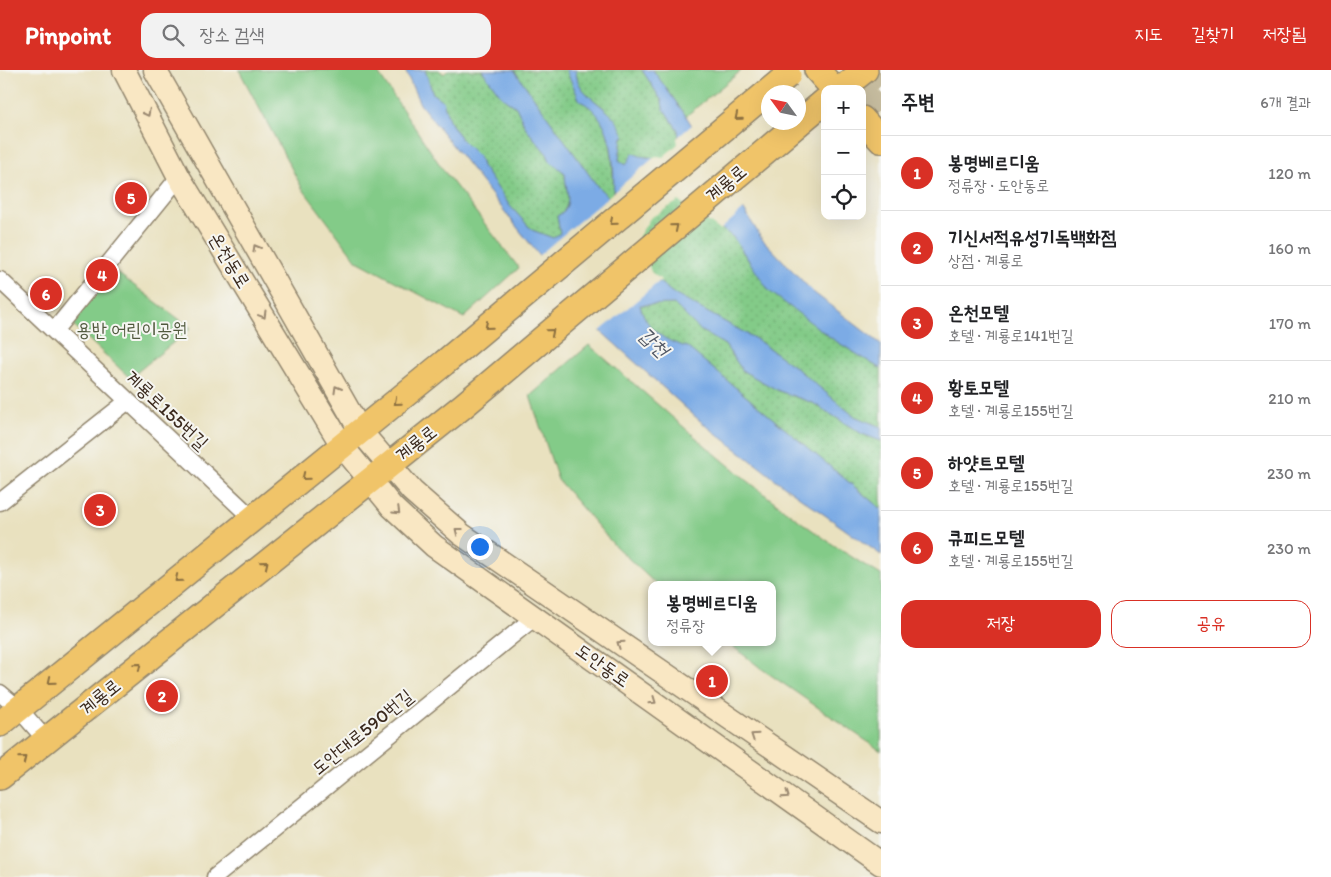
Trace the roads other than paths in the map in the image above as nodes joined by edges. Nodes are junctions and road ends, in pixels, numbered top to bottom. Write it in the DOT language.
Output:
graph roads {
  1 [pos="124,70"];
  2 [pos="155,70"];
  3 [pos="818,70"];
  4 [pos="865,70"];
  5 [pos="791,72"];
  6 [pos="831,85"];
  7 [pos="846,85"];
  8 [pos="820,104"];
  9 [pos="866,123"];
  10 [pos="881,140"];
  11 [pos="179,177"];
  12 [pos="0,280"];
  13 [pos="54,331"];
  14 [pos="128,401"];
  15 [pos="352,439"];
  16 [pos="380,472"];
  17 [pos="0,502"];
  18 [pos="253,519"];
  19 [pos="535,617"];
  20 [pos="0,693"];
  21 [pos="9,716"];
  22 [pos="46,740"];
  23 [pos="0,777"];
  24 [pos="881,822"];
  25 [pos="881,864"];
  26 [pos="215,877"];
  1 -- 11 [label="main road, 온천동로, one-way"];
  15 -- 2 [label="main road, 온천동로, one-way"];
  3 -- 6 [label="main road"];
  4 -- 7 [label="main road"];
  5 -- 15 [label="main road, one-way, bridge"];
  16 -- 8 [label="main road, 계룡로, one-way"];
  9 -- 10 [label="main road"];
  11 -- 13 [label="street"];
  11 -- 15 [label="main road, 온천동로, one-way"];
  12 -- 13 [label="street, 계룡로155번길"];
  13 -- 14 [label="street, 계룡로155번길"];
  14 -- 17 [label="street"];
  14 -- 18 [label="street, 계룡로155번길"];
  15 -- 16 [label="main road, 도안동로"];
  15 -- 18 [label="main road, one-way"];
  16 -- 19 [label="main road, 도안동로, one-way"];
  22 -- 16 [label="main road, 계룡로, one-way"];
  24 -- 16 [label="main road, 도안동로, one-way"];
  18 -- 21 [label="main road, one-way"];
  19 -- 25 [label="main road, 도안동로, one-way"];
  19 -- 26 [label="street, 도안대로590번길"];
  20 -- 21 [label="street"];
  21 -- 22 [label="street"];
  23 -- 22 [label="main road, 계룡로, one-way"];
}
